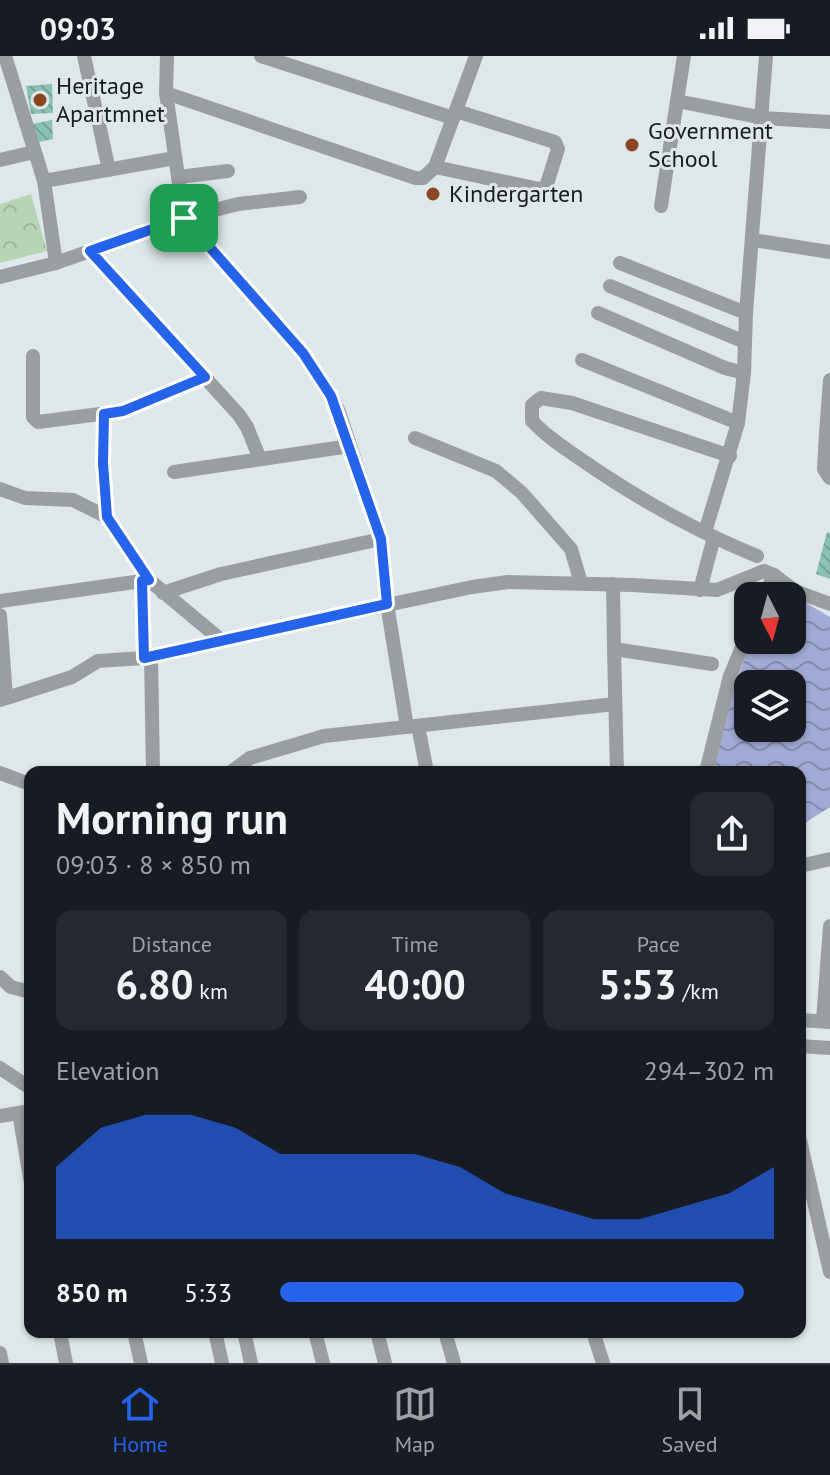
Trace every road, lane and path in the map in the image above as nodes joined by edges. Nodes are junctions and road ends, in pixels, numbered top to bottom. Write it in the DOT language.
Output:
graph roads {
  1 [pos="5,56"];
  2 [pos="84,56"];
  3 [pos="167,56"];
  4 [pos="261,56"];
  5 [pos="684,56"];
  6 [pos="766,56"];
  7 [pos="471,57"];
  8 [pos="8,92"];
  9 [pos="166,93"];
  10 [pos="677,101"];
  11 [pos="454,115"];
  12 [pos="763,118"];
  13 [pos="170,121"];
  14 [pos="830,122"];
  15 [pos="34,152"];
  16 [pos="175,158"];
  17 [pos="0,160"];
  18 [pos="435,167"];
  19 [pos="109,170"];
  20 [pos="228,171"];
  21 [pos="181,177"];
  22 [pos="44,181"];
  23 [pos="300,197"];
  24 [pos="661,206"];
  25 [pos="184,218"];
  26 [pos="753,240"];
  27 [pos="90,251"];
  28 [pos="830,252"];
  29 [pos="56,263"];
  30 [pos="620,263"];
  31 [pos="0,277"];
  32 [pos="610,286"];
  33 [pos="598,313"];
  34 [pos="746,313"];
  35 [pos="745,342"];
  36 [pos="33,356"];
  37 [pos="582,360"];
  38 [pos="744,373"];
  39 [pos="205,377"];
  40 [pos="830,380"];
  41 [pos="104,414"];
  42 [pos="738,423"];
  43 [pos="828,434"];
  44 [pos="415,438"];
  45 [pos="350,446"];
  46 [pos="730,456"];
  47 [pos="260,459"];
  48 [pos="174,472"];
  49 [pos="830,478"];
  50 [pos="0,489"];
  51 [pos="107,517"];
  52 [pos="709,534"];
  53 [pos="381,539"];
  54 [pos="757,556"];
  55 [pos="774,575"];
  56 [pos="146,581"];
  57 [pos="771,582"];
  58 [pos="581,583"];
  59 [pos="613,584"];
  60 [pos="700,590"];
  61 [pos="163,593"];
  62 [pos="0,601"];
  63 [pos="387,604"];
  64 [pos="830,604"];
  65 [pos="0,615"];
  66 [pos="221,640"];
  67 [pos="614,649"];
  68 [pos="739,654"];
  69 [pos="148,658"];
  70 [pos="712,664"];
  71 [pos="3,698"];
  72 [pos="615,704"];
  73 [pos="413,726"];
  74 [pos="153,766"];
  75 [pos="239,766"];
  76 [pos="425,766"];
  77 [pos="617,766"];
  78 [pos="708,766"];
  79 [pos="0,773"];
  80 [pos="24,782"];
  81 [pos="830,859"];
  82 [pos="806,865"];
  83 [pos="830,926"];
  84 [pos="0,977"];
  85 [pos="24,990"];
  86 [pos="806,1020"];
  87 [pos="826,1021"];
  88 [pos="806,1046"];
  89 [pos="830,1048"];
  90 [pos="0,1068"];
  91 [pos="24,1084"];
  92 [pos="24,1112"];
  93 [pos="0,1116"];
  94 [pos="806,1166"];
  95 [pos="830,1272"];
  96 [pos="61,1338"];
  97 [pos="135,1338"];
  98 [pos="216,1338"];
  99 [pos="245,1338"];
  100 [pos="317,1338"];
  101 [pos="379,1338"];
  102 [pos="447,1338"];
  103 [pos="595,1338"];
  104 [pos="0,1353"];
  105 [pos="2,1363"];
  106 [pos="66,1363"];
  107 [pos="141,1363"];
  108 [pos="222,1363"];
  109 [pos="251,1363"];
  110 [pos="323,1363"];
  111 [pos="385,1363"];
  112 [pos="454,1363"];
  113 [pos="603,1363"];
  1 -- 8 [label="street"];
  2 -- 19 [label="street"];
  3 -- 9 [label="street"];
  4 -- 11 [label="street"];
  5 -- 10 [label="street"];
  6 -- 12 [label="street"];
  7 -- 11 [label="street"];
  8 -- 15 [label="street"];
  9 -- 13 [label="street"];
  9 -- 18 [label="street"];
  10 -- 12 [label="street"];
  10 -- 24 [label="street"];
  11 -- 18 [label="street"];
  11 -- 18 [label="street"];
  12 -- 14 [label="street"];
  12 -- 26 [label="street"];
  13 -- 16 [label="street"];
  13 -- 21 [label="street"];
  15 -- 17 [label="street"];
  15 -- 22 [label="street"];
  16 -- 19 [label="street"];
  16 -- 21 [label="street"];
  19 -- 22 [label="street"];
  20 -- 21 [label="street"];
  21 -- 25 [label="street"];
  22 -- 29 [label="street"];
  23 -- 25 [label="street"];
  25 -- 27 [label="street"];
  25 -- 45 [label="street"];
  26 -- 28 [label="street"];
  26 -- 34 [label="street"];
  27 -- 29 [label="street"];
  27 -- 39 [label="street"];
  29 -- 31 [label="street"];
  30 -- 34 [label="street"];
  32 -- 35 [label="street"];
  33 -- 38 [label="street"];
  34 -- 35 [label="street"];
  35 -- 38 [label="street"];
  36 -- 41 [label="street"];
  37 -- 42 [label="street"];
  38 -- 42 [label="street"];
  39 -- 41 [label="street"];
  39 -- 47 [label="street"];
  40 -- 43 [label="street"];
  41 -- 51 [label="street"];
  42 -- 46 [label="street"];
  43 -- 49 [label="street"];
  44 -- 58 [label="street"];
  45 -- 47 [label="street"];
  45 -- 53 [label="street"];
  46 -- 52 [label="street"];
  46 -- 52 [label="street"];
  47 -- 48 [label="street"];
  50 -- 51 [label="street"];
  51 -- 56 [label="street"];
  52 -- 54 [label="street"];
  52 -- 60 [label="street"];
  53 -- 61 [label="street"];
  53 -- 63 [label="street"];
  55 -- 57 [label="street"];
  55 -- 60 [label="street"];
  55 -- 64 [label="street"];
  56 -- 61 [label="street"];
  56 -- 62 [label="street"];
  56 -- 69 [label="street"];
  58 -- 59 [label="street"];
  58 -- 63 [label="street"];
  59 -- 60 [label="street"];
  59 -- 67 [label="street"];
  61 -- 66 [label="street"];
  63 -- 66 [label="street"];
  63 -- 73 [label="street"];
  65 -- 71 [label="street"];
  66 -- 69 [label="street"];
  67 -- 70 [label="street"];
  67 -- 72 [label="street"];
  68 -- 78 [label="street"];
  69 -- 71 [label="street"];
  69 -- 74 [label="street"];
  72 -- 73 [label="street"];
  72 -- 77 [label="street"];
  73 -- 75 [label="street"];
  73 -- 76 [label="street"];
  79 -- 80 [label="street"];
  81 -- 82 [label="street"];
  83 -- 87 [label="street"];
  84 -- 85 [label="street"];
  86 -- 87 [label="street"];
  88 -- 89 [label="street"];
  90 -- 91 [label="street"];
  92 -- 93 [label="street"];
  94 -- 95 [label="street"];
  96 -- 106 [label="street"];
  97 -- 107 [label="street"];
  98 -- 108 [label="street"];
  99 -- 109 [label="street"];
  100 -- 110 [label="street"];
  101 -- 111 [label="street"];
  102 -- 112 [label="street"];
  103 -- 113 [label="street"];
  104 -- 105 [label="street"];
}
